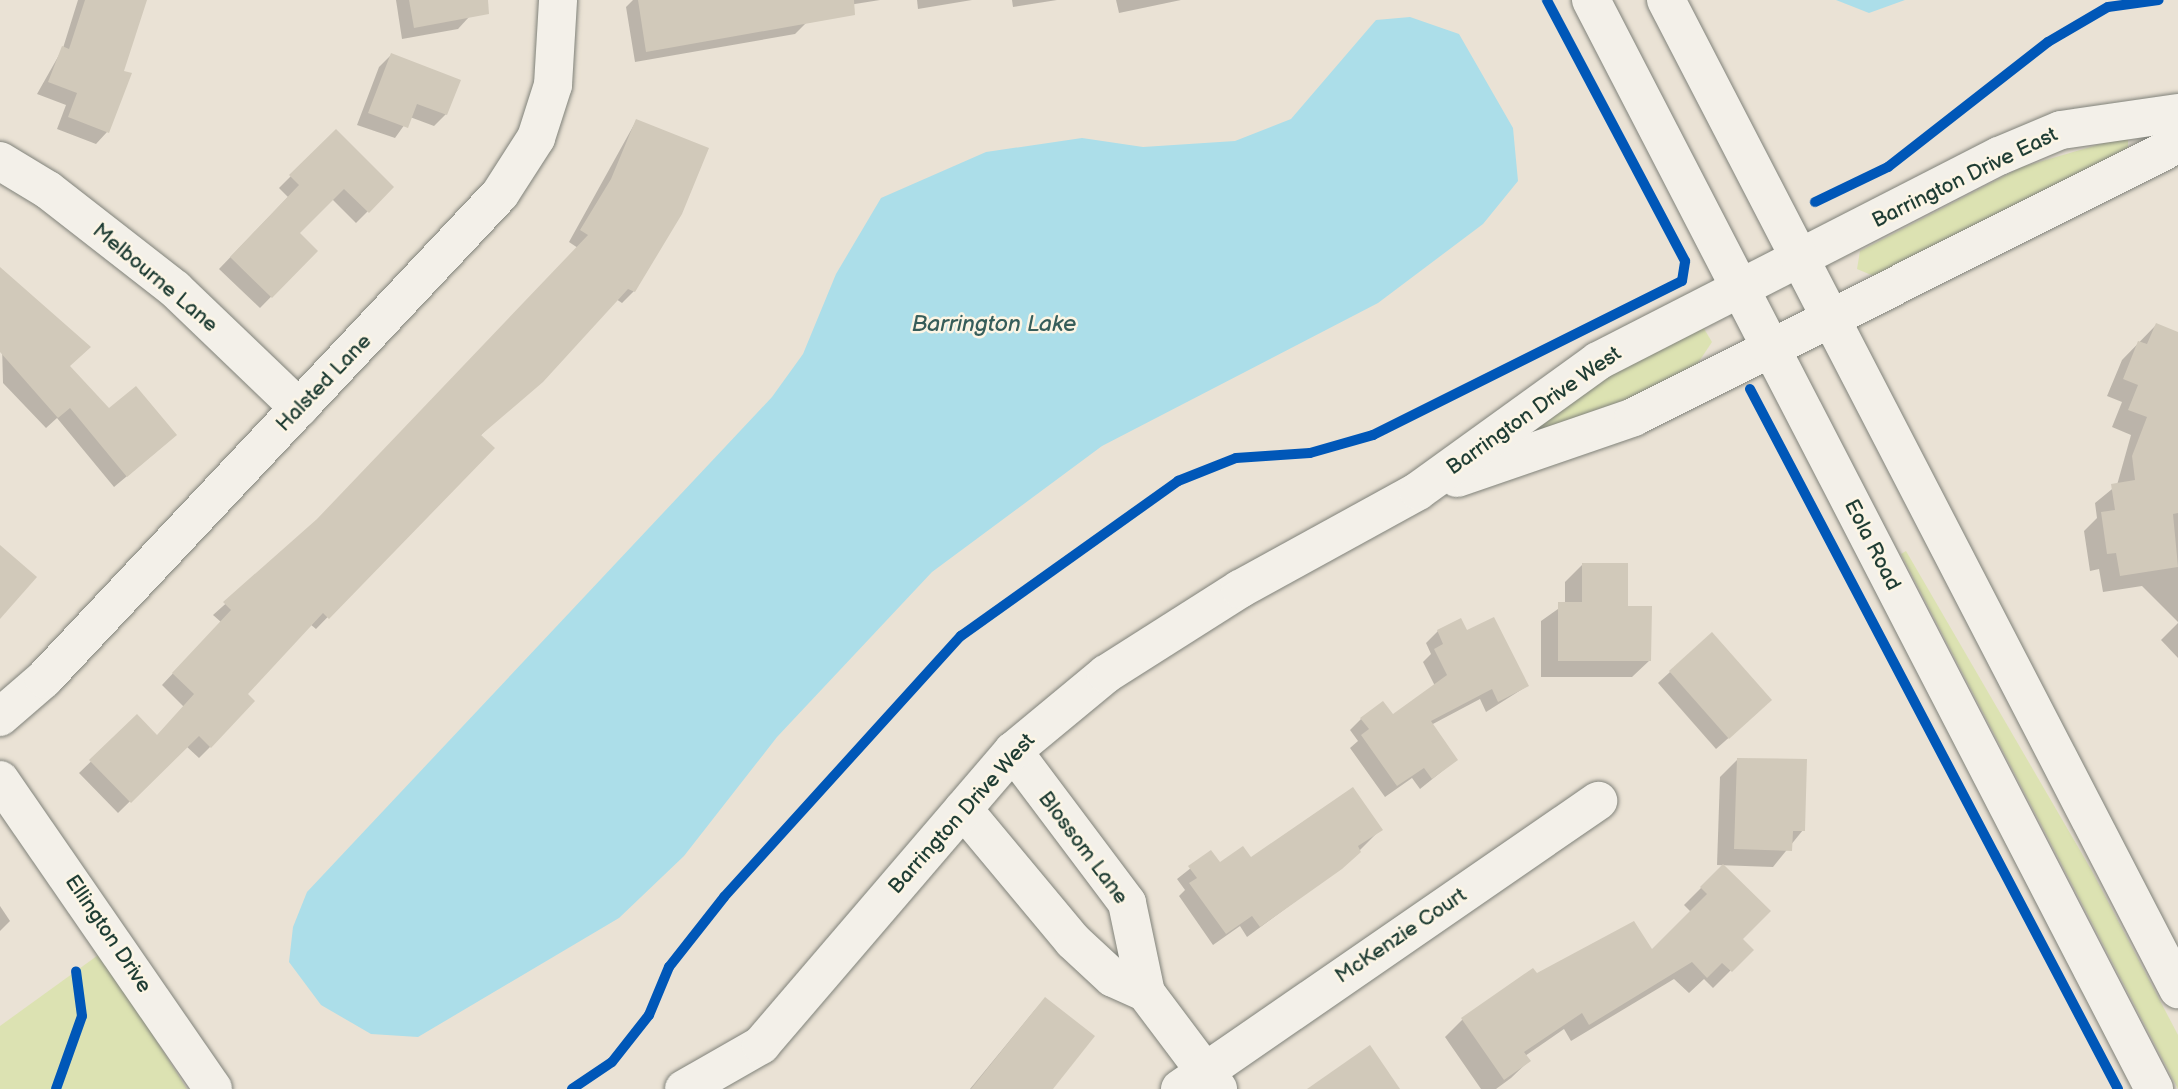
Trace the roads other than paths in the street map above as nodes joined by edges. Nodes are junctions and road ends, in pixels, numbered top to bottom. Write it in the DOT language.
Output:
graph roads {
  1 [pos="558,0"];
  2 [pos="1591,0"];
  3 [pos="1666,0"];
  4 [pos="2178,113"];
  5 [pos="2178,144"];
  6 [pos="0,161"];
  7 [pos="1801,260"];
  8 [pos="1740,288"];
  9 [pos="1831,320"];
  10 [pos="1771,350"];
  11 [pos="299,408"];
  12 [pos="1418,491"];
  13 [pos="0,717"];
  14 [pos="1013,751"];
  15 [pos="0,780"];
  16 [pos="1598,801"];
  17 [pos="963,809"];
  18 [pos="2178,989"];
  19 [pos="1146,993"];
  20 [pos="1201,1083"];
  21 [pos="213,1089"];
  22 [pos="684,1089"];
  23 [pos="2154,1089"];
  1 -- 11 [label="street, Halsted Lane"];
  2 -- 8 [label="street, Eola Road"];
  3 -- 7 [label="street"];
  4 -- 7 [label="street, Barrington Drive East"];
  5 -- 9 [label="street"];
  6 -- 11 [label="street, Melbourne Lane"];
  7 -- 8 [label="street, Barrington Drive West"];
  7 -- 9 [label="street"];
  8 -- 10 [label="street, Eola Road"];
  8 -- 12 [label="street, Barrington Drive West"];
  9 -- 10 [label="street, Barrington Drive West"];
  9 -- 18 [label="street"];
  10 -- 12 [label="street, Barrington Drive West"];
  10 -- 23 [label="street, Eola Road"];
  11 -- 13 [label="street, Halsted Lane"];
  12 -- 14 [label="street, Barrington Drive West"];
  14 -- 17 [label="street, Barrington Drive West"];
  14 -- 19 [label="street, Blossom Lane"];
  15 -- 21 [label="street, Ellington Drive"];
  16 -- 20 [label="street, McKenzie Court"];
  17 -- 19 [label="street, Blossom Lane"];
  17 -- 22 [label="street, Barrington Drive West"];
  19 -- 20 [label="street, Blossom Lane"];
}
